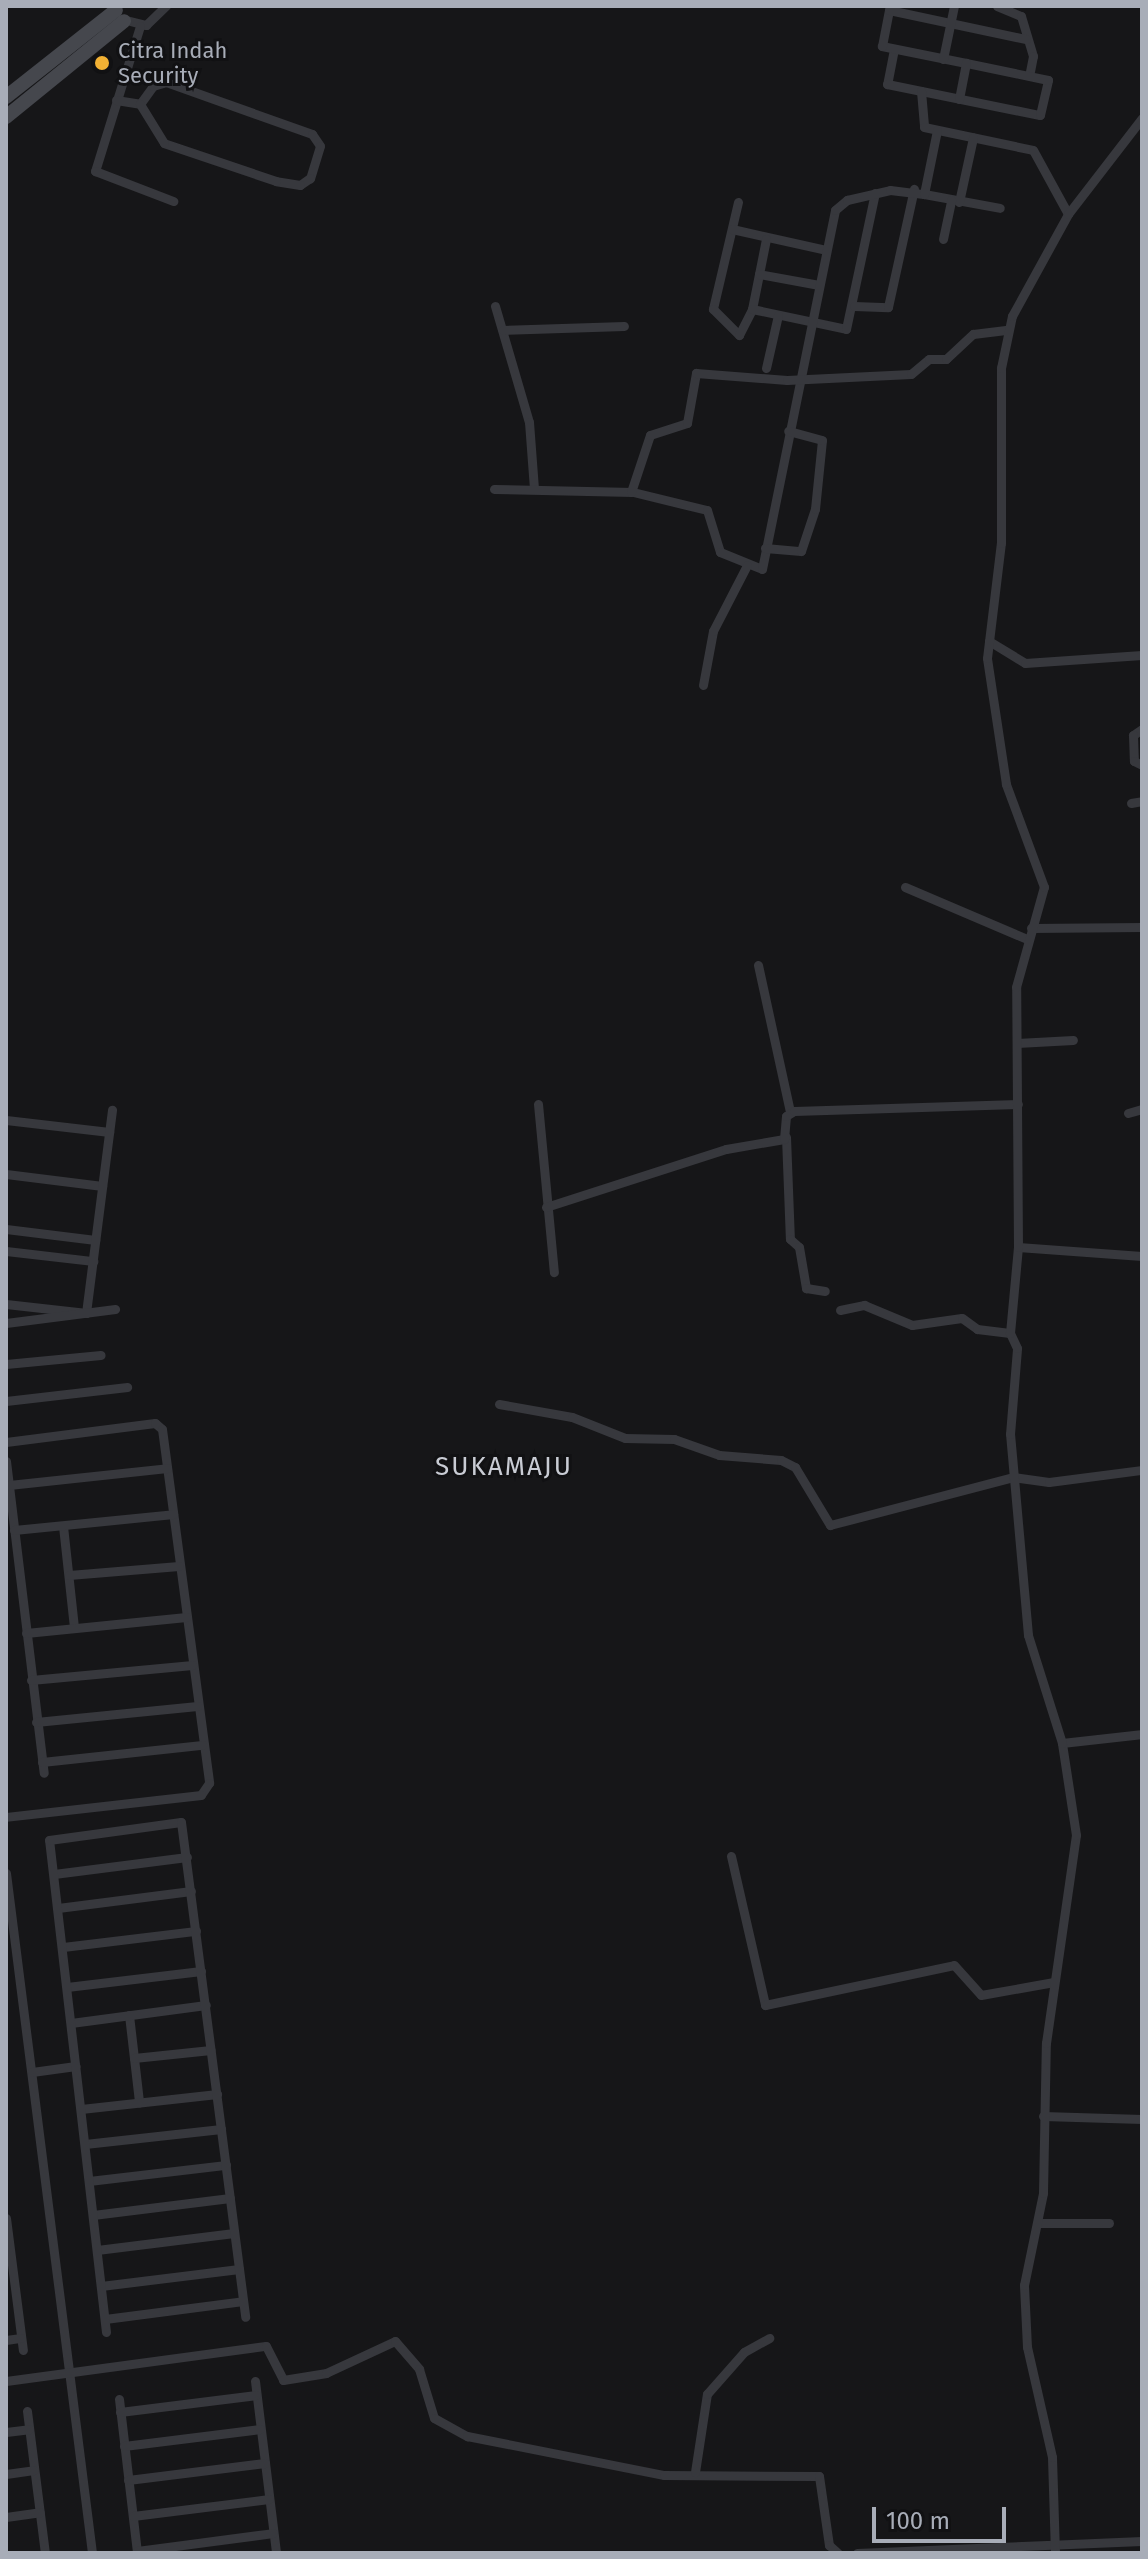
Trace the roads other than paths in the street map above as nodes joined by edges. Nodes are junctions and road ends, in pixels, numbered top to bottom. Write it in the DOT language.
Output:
graph roads {
  1 [pos="166,6"];
  2 [pos="954,6"];
  3 [pos="997,6"];
  4 [pos="901,9"];
  5 [pos="118,13"];
  6 [pos="951,23"];
  7 [pos="140,26"];
  8 [pos="1026,39"];
  9 [pos="894,49"];
  10 [pos="943,59"];
  11 [pos="966,63"];
  12 [pos="1029,76"];
  13 [pos="921,91"];
  14 [pos="6,97"];
  15 [pos="959,99"];
  16 [pos="116,100"];
  17 [pos="140,104"];
  18 [pos="6,117"];
  19 [pos="1140,123"];
  20 [pos="937,130"];
  21 [pos="973,138"];
  22 [pos="919,192"];
  23 [pos="875,193"];
  24 [pos="173,201"];
  25 [pos="955,201"];
  26 [pos="738,202"];
  27 [pos="1000,208"];
  28 [pos="1068,214"];
  29 [pos="732,229"];
  30 [pos="766,239"];
  31 [pos="943,239"];
  32 [pos="826,250"];
  33 [pos="759,274"];
  34 [pos="819,285"];
  35 [pos="495,306"];
  36 [pos="854,306"];
  37 [pos="752,309"];
  38 [pos="778,315"];
  39 [pos="811,321"];
  40 [pos="624,326"];
  41 [pos="503,330"];
  42 [pos="1008,330"];
  43 [pos="766,368"];
  44 [pos="798,378"];
  45 [pos="788,431"];
  46 [pos="534,488"];
  47 [pos="494,489"];
  48 [pos="631,492"];
  49 [pos="765,548"];
  50 [pos="747,565"];
  51 [pos="989,641"];
  52 [pos="1142,655"];
  53 [pos="703,685"];
  54 [pos="1142,729"];
  55 [pos="1142,765"];
  56 [pos="905,887"];
  57 [pos="1142,927"];
  58 [pos="1031,928"];
  59 [pos="1027,939"];
  60 [pos="758,965"];
  61 [pos="1073,1040"];
  62 [pos="1017,1043"];
  63 [pos="538,1104"];
  64 [pos="1018,1104"];
  65 [pos="1142,1109"];
  66 [pos="112,1110"];
  67 [pos="790,1112"];
  68 [pos="1128,1113"];
  69 [pos="6,1120"];
  70 [pos="109,1132"];
  71 [pos="786,1137"];
  72 [pos="6,1174"];
  73 [pos="102,1186"];
  74 [pos="546,1207"];
  75 [pos="6,1229"];
  76 [pos="95,1240"];
  77 [pos="1018,1247"];
  78 [pos="6,1251"];
  79 [pos="1142,1256"];
  80 [pos="93,1261"];
  81 [pos="554,1272"];
  82 [pos="825,1291"];
  83 [pos="6,1304"];
  84 [pos="115,1309"];
  85 [pos="840,1310"];
  86 [pos="86,1313"];
  87 [pos="6,1323"];
  88 [pos="1010,1333"];
  89 [pos="101,1355"];
  90 [pos="6,1364"];
  91 [pos="127,1387"];
  92 [pos="6,1401"];
  93 [pos="499,1404"];
  94 [pos="6,1442"];
  95 [pos="6,1461"];
  96 [pos="167,1468"];
  97 [pos="1142,1470"];
  98 [pos="1013,1477"];
  99 [pos="9,1485"];
  100 [pos="173,1514"];
  101 [pos="63,1526"];
  102 [pos="14,1530"];
  103 [pos="179,1566"];
  104 [pos="69,1575"];
  105 [pos="19,1585"];
  106 [pos="6,1586"];
  107 [pos="186,1617"];
  108 [pos="74,1627"];
  109 [pos="26,1633"];
  110 [pos="192,1665"];
  111 [pos="31,1680"];
  112 [pos="197,1706"];
  113 [pos="36,1722"];
  114 [pos="1142,1734"];
  115 [pos="1062,1743"];
  116 [pos="202,1745"];
  117 [pos="6,1817"];
  118 [pos="731,1856"];
  119 [pos="187,1857"];
  120 [pos="6,1873"];
  121 [pos="54,1874"];
  122 [pos="191,1891"];
  123 [pos="58,1908"];
  124 [pos="196,1931"];
  125 [pos="63,1947"];
  126 [pos="201,1971"];
  127 [pos="1054,1982"];
  128 [pos="67,1987"];
  129 [pos="206,2005"];
  130 [pos="129,2015"];
  131 [pos="71,2023"];
  132 [pos="211,2050"];
  133 [pos="134,2058"];
  134 [pos="76,2066"];
  135 [pos="32,2072"];
  136 [pos="217,2094"];
  137 [pos="139,2102"];
  138 [pos="81,2109"];
  139 [pos="1043,2116"];
  140 [pos="1142,2119"];
  141 [pos="221,2129"];
  142 [pos="85,2144"];
  143 [pos="226,2165"];
  144 [pos="89,2181"];
  145 [pos="230,2198"];
  146 [pos="93,2215"];
  147 [pos="1039,2223"];
  148 [pos="1109,2223"];
  149 [pos="6,2224"];
  150 [pos="234,2233"];
  151 [pos="97,2250"];
  152 [pos="9,2266"];
  153 [pos="239,2269"];
  154 [pos="101,2286"];
  155 [pos="11,2301"];
  156 [pos="243,2301"];
  157 [pos="245,2317"];
  158 [pos="105,2319"];
  159 [pos="106,2332"];
  160 [pos="21,2338"];
  161 [pos="769,2338"];
  162 [pos="6,2340"];
  163 [pos="23,2350"];
  164 [pos="70,2373"];
  165 [pos="6,2381"];
  166 [pos="255,2381"];
  167 [pos="256,2395"];
  168 [pos="119,2399"];
  169 [pos="27,2411"];
  170 [pos="120,2412"];
  171 [pos="29,2429"];
  172 [pos="260,2429"];
  173 [pos="6,2432"];
  174 [pos="124,2446"];
  175 [pos="265,2463"];
  176 [pos="34,2470"];
  177 [pos="695,2472"];
  178 [pos="6,2474"];
  179 [pos="128,2480"];
  180 [pos="269,2499"];
  181 [pos="40,2512"];
  182 [pos="133,2516"];
  183 [pos="6,2517"];
  184 [pos="273,2533"];
  185 [pos="1142,2541"];
  186 [pos="1056,2549"];
  187 [pos="137,2552"];
  188 [pos="45,2553"];
  189 [pos="92,2553"];
  190 [pos="276,2553"];
  191 [pos="838,2553"];
  192 [pos="857,2553"];
  1 -- 7 [label="street"];
  2 -- 6 [label="street"];
  3 -- 8 [label="street"];
  4 -- 6 [label="street"];
  4 -- 9 [label="street"];
  5 -- 7 [label="street"];
  5 -- 14 [label="street"];
  5 -- 18 [label="street"];
  6 -- 8 [label="street"];
  6 -- 10 [label="street"];
  7 -- 16 [label="street"];
  8 -- 12 [label="street"];
  9 -- 10 [label="street"];
  9 -- 13 [label="street"];
  10 -- 11 [label="street"];
  11 -- 12 [label="street"];
  11 -- 15 [label="street"];
  12 -- 15 [label="street"];
  13 -- 15 [label="street"];
  13 -- 20 [label="street"];
  16 -- 17 [label="street"];
  16 -- 24 [label="street"];
  17 -- 17 [label="street"];
  19 -- 28 [label="street"];
  20 -- 21 [label="street"];
  20 -- 22 [label="street"];
  21 -- 25 [label="street"];
  21 -- 28 [label="street"];
  22 -- 23 [label="street"];
  22 -- 25 [label="street"];
  22 -- 36 [label="street"];
  23 -- 32 [label="street"];
  23 -- 36 [label="street"];
  25 -- 27 [label="street"];
  25 -- 31 [label="street"];
  26 -- 29 [label="street"];
  28 -- 42 [label="street"];
  29 -- 30 [label="street"];
  29 -- 37 [label="street"];
  30 -- 32 [label="street"];
  30 -- 33 [label="street"];
  32 -- 34 [label="street"];
  33 -- 34 [label="street"];
  33 -- 37 [label="street"];
  34 -- 39 [label="street"];
  35 -- 41 [label="street"];
  36 -- 39 [label="street"];
  37 -- 38 [label="street"];
  38 -- 39 [label="street"];
  38 -- 43 [label="street"];
  39 -- 44 [label="street"];
  40 -- 41 [label="street"];
  41 -- 46 [label="street"];
  42 -- 44 [label="street"];
  42 -- 51 [label="street"];
  44 -- 45 [label="street"];
  44 -- 48 [label="street"];
  45 -- 49 [label="street"];
  45 -- 49 [label="street"];
  46 -- 47 [label="street"];
  46 -- 48 [label="street"];
  48 -- 50 [label="street"];
  49 -- 50 [label="street"];
  50 -- 53 [label="street"];
  51 -- 52 [label="street"];
  51 -- 58 [label="street"];
  54 -- 55 [label="street"];
  56 -- 59 [label="street"];
  57 -- 58 [label="street"];
  58 -- 59 [label="street"];
  59 -- 62 [label="street"];
  60 -- 67 [label="street"];
  61 -- 62 [label="street"];
  62 -- 64 [label="street"];
  63 -- 74 [label="street"];
  64 -- 67 [label="street"];
  64 -- 77 [label="street"];
  65 -- 68 [label="street"];
  66 -- 70 [label="street"];
  67 -- 71 [label="street"];
  69 -- 70 [label="street"];
  70 -- 73 [label="street"];
  71 -- 74 [label="street"];
  71 -- 82 [label="street"];
  72 -- 73 [label="street"];
  73 -- 76 [label="street"];
  74 -- 81 [label="street"];
  75 -- 76 [label="street"];
  76 -- 80 [label="street"];
  77 -- 79 [label="street"];
  77 -- 88 [label="street"];
  78 -- 80 [label="street"];
  80 -- 86 [label="street"];
  83 -- 86 [label="street"];
  84 -- 86 [label="street"];
  85 -- 88 [label="street"];
  86 -- 87 [label="street"];
  88 -- 98 [label="street"];
  89 -- 90 [label="street"];
  91 -- 92 [label="street"];
  93 -- 98 [label="street"];
  94 -- 96 [label="street"];
  95 -- 99 [label="street"];
  96 -- 99 [label="street"];
  96 -- 100 [label="street"];
  97 -- 98 [label="street"];
  98 -- 115 [label="street"];
  99 -- 102 [label="street"];
  100 -- 101 [label="street"];
  100 -- 103 [label="street"];
  101 -- 102 [label="street"];
  101 -- 104 [label="street"];
  102 -- 105 [label="street"];
  103 -- 104 [label="street"];
  103 -- 107 [label="street"];
  104 -- 108 [label="street"];
  105 -- 106 [label="street"];
  105 -- 109 [label="street"];
  107 -- 108 [label="street"];
  107 -- 110 [label="street"];
  108 -- 109 [label="street"];
  109 -- 111 [label="street"];
  110 -- 111 [label="street"];
  110 -- 112 [label="street"];
  111 -- 113 [label="street"];
  112 -- 113 [label="street"];
  112 -- 116 [label="street"];
  113 -- 116 [label="street"];
  114 -- 115 [label="street"];
  115 -- 127 [label="street"];
  116 -- 117 [label="street"];
  118 -- 127 [label="street"];
  119 -- 121 [label="street"];
  119 -- 121 [label="street"];
  119 -- 122 [label="street"];
  120 -- 135 [label="street"];
  121 -- 123 [label="street"];
  122 -- 123 [label="street"];
  122 -- 124 [label="street"];
  123 -- 125 [label="street"];
  124 -- 125 [label="street"];
  124 -- 126 [label="street"];
  125 -- 128 [label="street"];
  126 -- 128 [label="street"];
  126 -- 129 [label="street"];
  127 -- 139 [label="street"];
  128 -- 131 [label="street"];
  129 -- 130 [label="street"];
  129 -- 132 [label="street"];
  130 -- 131 [label="street"];
  130 -- 133 [label="street"];
  131 -- 134 [label="street"];
  132 -- 133 [label="street"];
  132 -- 136 [label="street"];
  133 -- 137 [label="street"];
  134 -- 135 [label="street"];
  134 -- 138 [label="street"];
  135 -- 164 [label="street"];
  136 -- 137 [label="street"];
  136 -- 141 [label="street"];
  137 -- 138 [label="street"];
  138 -- 142 [label="street"];
  139 -- 140 [label="street"];
  139 -- 147 [label="street"];
  141 -- 142 [label="street"];
  141 -- 143 [label="street"];
  142 -- 144 [label="street"];
  143 -- 144 [label="street"];
  143 -- 145 [label="street"];
  144 -- 146 [label="street"];
  145 -- 146 [label="street"];
  145 -- 150 [label="street"];
  146 -- 151 [label="street"];
  147 -- 148 [label="street"];
  147 -- 186 [label="street"];
  149 -- 152 [label="street"];
  150 -- 151 [label="street"];
  150 -- 153 [label="street"];
  151 -- 154 [label="street"];
  152 -- 155 [label="street"];
  153 -- 154 [label="street"];
  153 -- 156 [label="street"];
  154 -- 158 [label="street"];
  155 -- 160 [label="street"];
  156 -- 157 [label="street"];
  156 -- 158 [label="street"];
  158 -- 159 [label="street"];
  160 -- 162 [label="street"];
  160 -- 163 [label="street"];
  161 -- 177 [label="street"];
  164 -- 165 [label="street"];
  164 -- 177 [label="street"];
  164 -- 189 [label="street"];
  166 -- 167 [label="street"];
  167 -- 170 [label="street"];
  167 -- 172 [label="street"];
  168 -- 170 [label="street"];
  169 -- 171 [label="street"];
  170 -- 174 [label="street"];
  171 -- 173 [label="street"];
  171 -- 176 [label="street"];
  172 -- 174 [label="street"];
  172 -- 175 [label="street"];
  174 -- 179 [label="street"];
  175 -- 179 [label="street"];
  175 -- 180 [label="street"];
  176 -- 178 [label="street"];
  176 -- 181 [label="street"];
  177 -- 191 [label="street"];
  179 -- 182 [label="street"];
  180 -- 182 [label="street"];
  180 -- 184 [label="street"];
  181 -- 183 [label="street"];
  181 -- 188 [label="street"];
  182 -- 187 [label="street"];
  184 -- 187 [label="street"];
  184 -- 190 [label="street"];
  185 -- 186 [label="street"];
  186 -- 192 [label="street"];
}
